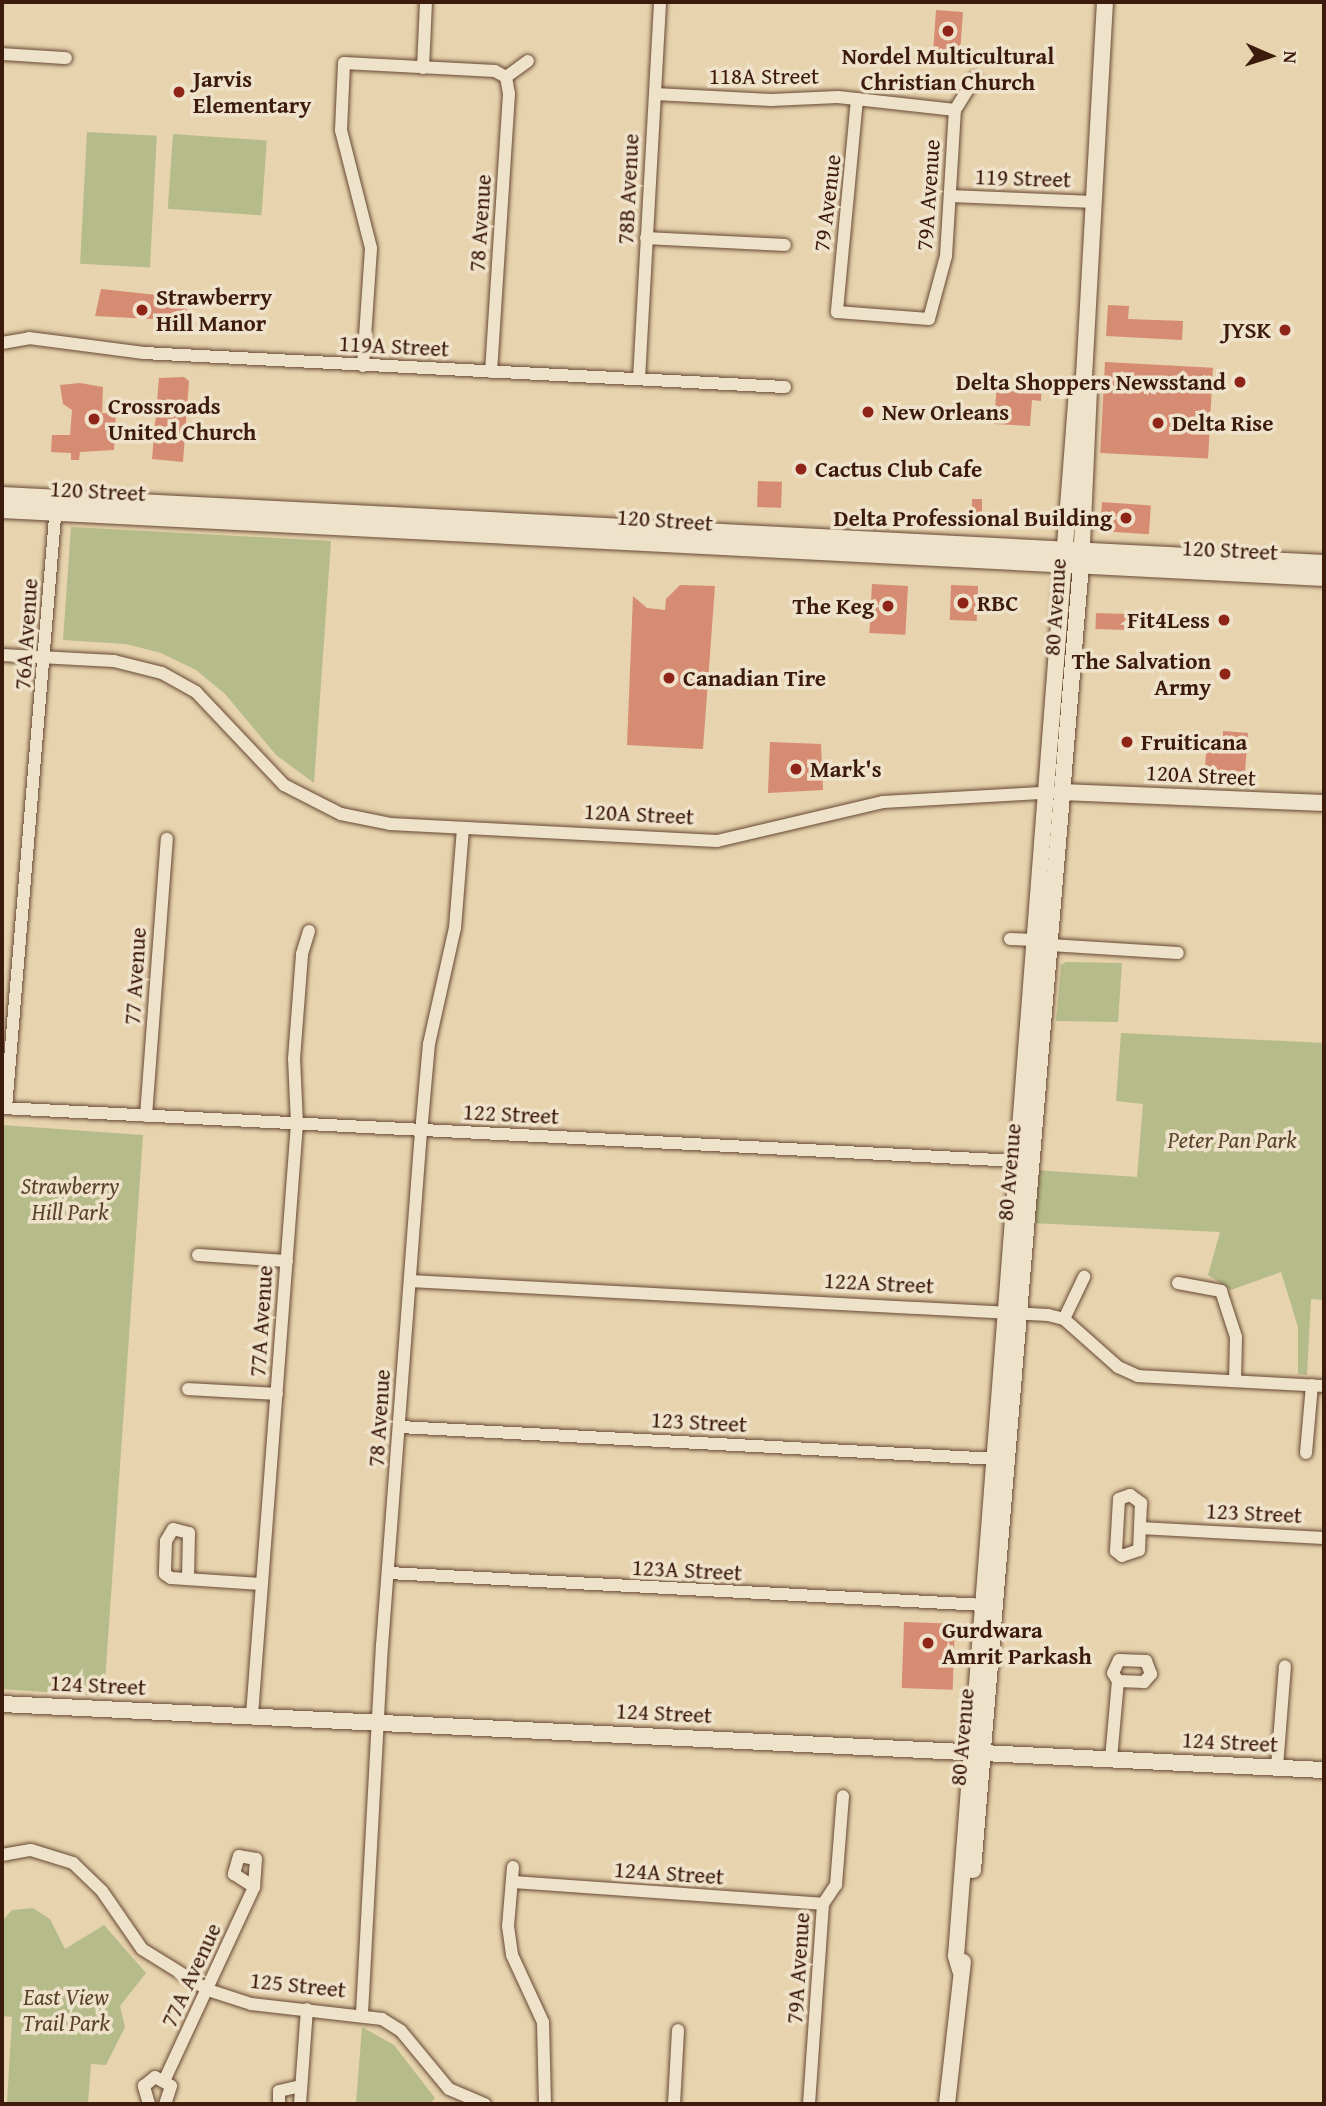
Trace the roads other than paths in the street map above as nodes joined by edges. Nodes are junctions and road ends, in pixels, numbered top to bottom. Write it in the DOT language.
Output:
graph roads {
  1 [pos="426,2"];
  2 [pos="660,2"];
  3 [pos="1105,2"];
  4 [pos="2,54"];
  5 [pos="66,58"];
  6 [pos="527,61"];
  7 [pos="424,68"];
  8 [pos="506,77"];
  9 [pos="975,78"];
  10 [pos="655,94"];
  11 [pos="858,99"];
  12 [pos="955,110"];
  13 [pos="950,196"];
  14 [pos="1094,202"];
  15 [pos="646,239"];
  16 [pos="785,245"];
  17 [pos="929,319"];
  18 [pos="2,342"];
  19 [pos="363,366"];
  20 [pos="491,372"];
  21 [pos="639,379"];
  22 [pos="785,387"];
  23 [pos="2,495"];
  24 [pos="56,505"];
  25 [pos="2,510"];
  26 [pos="393,514"];
  27 [pos="343,525"];
  28 [pos="583,531"];
  29 [pos="1073,558"];
  30 [pos="1324,563"];
  31 [pos="1324,578"];
  32 [pos="2,655"];
  33 [pos="47,657"];
  34 [pos="1054,792"];
  35 [pos="1324,803"];
  36 [pos="463,829"];
  37 [pos="167,839"];
  38 [pos="309,931"];
  39 [pos="1010,939"];
  40 [pos="1043,943"];
  41 [pos="1178,953"];
  42 [pos="4,1108"];
  43 [pos="146,1116"];
  44 [pos="297,1124"];
  45 [pos="421,1131"];
  46 [pos="1018,1161"];
  47 [pos="198,1255"];
  48 [pos="287,1261"];
  49 [pos="1084,1277"];
  50 [pos="410,1281"];
  51 [pos="1178,1283"];
  52 [pos="1014,1312"];
  53 [pos="1064,1319"];
  54 [pos="1235,1381"];
  55 [pos="1318,1386"];
  56 [pos="188,1389"];
  57 [pos="277,1394"];
  58 [pos="400,1427"];
  59 [pos="1306,1453"];
  60 [pos="996,1459"];
  61 [pos="1005,1498"];
  62 [pos="1140,1528"];
  63 [pos="1324,1538"];
  64 [pos="389,1573"];
  65 [pos="188,1579"];
  66 [pos="261,1584"];
  67 [pos="984,1605"];
  68 [pos="993,1647"];
  69 [pos="1285,1666"];
  70 [pos="1118,1681"];
  71 [pos="2,1704"];
  72 [pos="252,1715"];
  73 [pos="378,1720"];
  74 [pos="978,1753"];
  75 [pos="1111,1759"];
  76 [pos="1277,1768"];
  77 [pos="1324,1770"];
  78 [pos="843,1796"];
  79 [pos="2,1855"];
  80 [pos="513,1867"];
  81 [pos="512,1882"];
  82 [pos="254,1887"];
  83 [pos="823,1904"];
  84 [pos="208,1990"];
  85 [pos="307,2009"];
  86 [pos="362,2013"];
  87 [pos="678,2030"];
  88 [pos="165,2079"];
  89 [pos="299,2086"];
  90 [pos="149,2104"];
  91 [pos="165,2104"];
  92 [pos="279,2104"];
  93 [pos="300,2104"];
  94 [pos="485,2104"];
  95 [pos="545,2104"];
  96 [pos="674,2104"];
  97 [pos="809,2104"];
  98 [pos="947,2104"];
  1 -- 7 [label="street"];
  2 -- 10 [label="street, 78B Avenue"];
  3 -- 14 [label="main road, 80 Avenue"];
  4 -- 5 [label="street"];
  6 -- 8 [label="street"];
  7 -- 8 [label="street"];
  7 -- 19 [label="street"];
  8 -- 20 [label="street, 78 Avenue"];
  9 -- 12 [label="street, 79A Avenue"];
  10 -- 11 [label="street, 118A Street"];
  10 -- 15 [label="street, 78B Avenue"];
  11 -- 12 [label="street, 118A Street"];
  11 -- 17 [label="street, 79 Avenue"];
  12 -- 13 [label="street, 79A Avenue"];
  13 -- 14 [label="street, 119 Street"];
  13 -- 17 [label="street, 79A Avenue"];
  14 -- 29 [label="main road, 80 Avenue"];
  15 -- 16 [label="street"];
  15 -- 21 [label="street, 78B Avenue"];
  18 -- 19 [label="street, 119A Street"];
  19 -- 20 [label="street, 119A Street"];
  20 -- 21 [label="street, 119A Street"];
  21 -- 22 [label="street, 119A Street"];
  23 -- 24 [label="main road, 120 Street"];
  24 -- 25 [label="main road, 120 Street"];
  24 -- 26 [label="main road, 120 Street"];
  24 -- 27 [label="main road, 120 Street"];
  24 -- 33 [label="street, 76A Avenue"];
  26 -- 27 [label="main road"];
  26 -- 28 [label="main road, 120 Street"];
  27 -- 28 [label="main road, 120 Street"];
  28 -- 29 [label="main road, 120 Street"];
  28 -- 29 [label="main road, 120 Street"];
  29 -- 30 [label="main road, 120 Street"];
  29 -- 31 [label="main road, 120 Street"];
  29 -- 34 [label="main road, 80 Avenue"];
  32 -- 33 [label="street, 120A Street"];
  33 -- 36 [label="street, 120A Street"];
  33 -- 42 [label="street, 76A Avenue"];
  34 -- 35 [label="main road, 120A Street"];
  34 -- 36 [label="street, 120A Street"];
  34 -- 40 [label="main road, 80 Avenue"];
  34 -- 40 [label="main road, 80 Avenue"];
  36 -- 45 [label="street, 78 Avenue"];
  37 -- 43 [label="street, 77 Avenue"];
  38 -- 44 [label="street, 77A Avenue"];
  39 -- 40 [label="street"];
  40 -- 41 [label="street"];
  40 -- 46 [label="main road, 80 Avenue"];
  40 -- 52 [label="main road, 80 Avenue"];
  42 -- 43 [label="street, 122 Street"];
  43 -- 44 [label="street, 122 Street"];
  44 -- 45 [label="street, 122 Street"];
  44 -- 48 [label="street, 77A Avenue"];
  45 -- 46 [label="street, 122 Street"];
  45 -- 50 [label="street, 78 Avenue"];
  46 -- 52 [label="main road, 80 Avenue"];
  47 -- 48 [label="street"];
  48 -- 57 [label="street, 77A Avenue"];
  49 -- 53 [label="street"];
  50 -- 52 [label="street, 122A Street"];
  50 -- 58 [label="street, 78 Avenue"];
  51 -- 54 [label="street"];
  52 -- 53 [label="street, 122A Street"];
  52 -- 60 [label="main road, 80 Avenue"];
  52 -- 61 [label="main road, 80 Avenue"];
  53 -- 54 [label="street"];
  54 -- 55 [label="street"];
  55 -- 59 [label="street"];
  56 -- 57 [label="street"];
  57 -- 66 [label="street, 77A Avenue"];
  58 -- 60 [label="street, 123 Street"];
  58 -- 64 [label="street, 78 Avenue"];
  60 -- 61 [label="main road"];
  60 -- 67 [label="main road, 80 Avenue"];
  61 -- 68 [label="main road, 80 Avenue"];
  62 -- 63 [label="street, 123 Street"];
  64 -- 67 [label="street, 123A Street"];
  64 -- 73 [label="street, 78 Avenue"];
  65 -- 66 [label="street"];
  66 -- 72 [label="street, 77A Avenue"];
  67 -- 68 [label="main road"];
  67 -- 74 [label="main road, 80 Avenue"];
  68 -- 74 [label="main road, 80 Avenue"];
  69 -- 76 [label="street"];
  70 -- 75 [label="street"];
  71 -- 72 [label="main road, 124 Street"];
  72 -- 73 [label="main road, 124 Street"];
  73 -- 74 [label="main road, 124 Street"];
  73 -- 86 [label="street, 78 Avenue"];
  74 -- 75 [label="main road, 124 Street"];
  74 -- 98 [label="main road, 80 Avenue"];
  75 -- 76 [label="main road, 124 Street"];
  76 -- 77 [label="main road, 124 Street"];
  78 -- 83 [label="street, 79A Avenue"];
  79 -- 84 [label="street, 125 Street"];
  80 -- 81 [label="street"];
  81 -- 83 [label="street, 124A Street"];
  81 -- 95 [label="street"];
  82 -- 84 [label="street, 77A Avenue"];
  83 -- 97 [label="street, 79A Avenue"];
  84 -- 85 [label="street, 125 Street"];
  84 -- 88 [label="street, 77A Avenue"];
  85 -- 86 [label="street, 125 Street"];
  85 -- 89 [label="street"];
  86 -- 94 [label="street, 125 Street"];
  87 -- 96 [label="street"];
  88 -- 90 [label="street, 77A Avenue"];
  88 -- 91 [label="street, 77A Avenue"];
  89 -- 92 [label="street"];
  89 -- 93 [label="street"];
}
